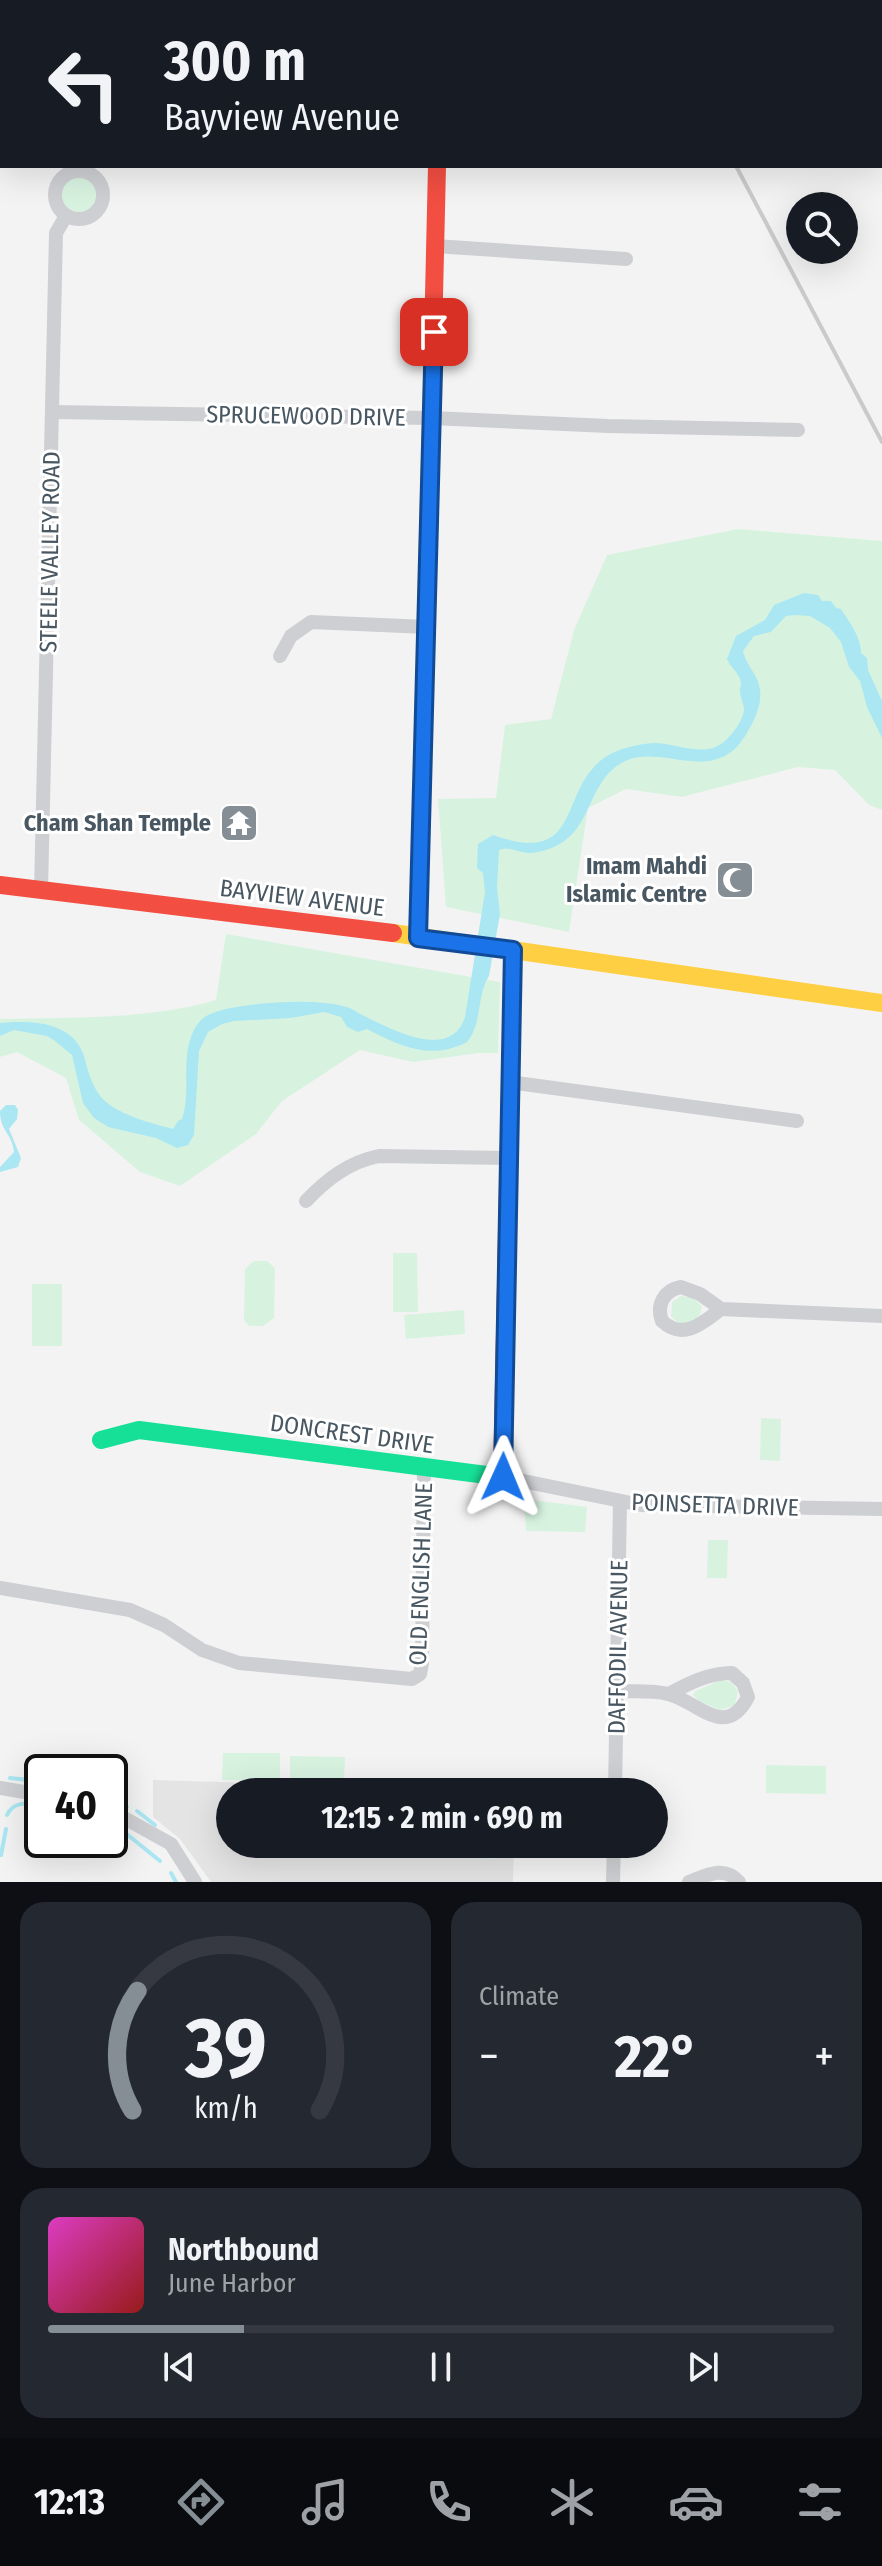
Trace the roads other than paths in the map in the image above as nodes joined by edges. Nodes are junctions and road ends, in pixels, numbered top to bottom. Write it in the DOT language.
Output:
graph roads {
  1 [pos="437,168"];
  2 [pos="66,216"];
  3 [pos="435,246"];
  4 [pos="626,259"];
  5 [pos="54,412"];
  6 [pos="432,418"];
  7 [pos="798,430"];
  8 [pos="427,627"];
  9 [pos="280,656"];
  10 [pos="0,885"];
  11 [pos="41,891"];
  12 [pos="418,938"];
  13 [pos="508,950"];
  14 [pos="882,1003"];
  15 [pos="509,1082"];
  16 [pos="797,1121"];
  17 [pos="508,1158"];
  18 [pos="306,1201"];
  19 [pos="721,1309"];
  20 [pos="882,1316"];
  21 [pos="101,1440"];
  22 [pos="424,1468"];
  23 [pos="503,1477"];
  24 [pos="620,1501"];
  25 [pos="882,1509"];
  26 [pos="0,1588"];
  27 [pos="617,1691"];
  28 [pos="669,1694"];
  29 [pos="615,1778"];
  30 [pos="0,1789"];
  31 [pos="24,1792"];
  32 [pos="128,1820"];
  33 [pos="614,1858"];
  34 [pos="195,1882"];
  35 [pos="613,1882"];
  36 [pos="689,1882"];
  37 [pos="739,1882"];
  1 -- 3 [label="street"];
  2 -- 5 [label="street, STEELE VALLEY ROAD"];
  3 -- 4 [label="street"];
  3 -- 6 [label="street"];
  5 -- 6 [label="street, SPRUCEWOOD DRIVE"];
  5 -- 11 [label="street, STEELE VALLEY ROAD"];
  6 -- 7 [label="street, SPRUCEWOOD DRIVE"];
  6 -- 8 [label="street"];
  8 -- 9 [label="street"];
  8 -- 12 [label="street"];
  10 -- 11 [label="street, BAYVIEW AVENUE"];
  11 -- 12 [label="street, BAYVIEW AVENUE"];
  12 -- 13 [label="street, BAYVIEW AVENUE"];
  13 -- 14 [label="street, BAYVIEW AVENUE"];
  13 -- 15 [label="street"];
  15 -- 16 [label="street"];
  15 -- 17 [label="street"];
  17 -- 18 [label="street"];
  17 -- 23 [label="street"];
  19 -- 20 [label="street"];
  21 -- 22 [label="street, DONCREST DRIVE"];
  22 -- 23 [label="street, DONCREST DRIVE"];
  22 -- 26 [label="street, OLD ENGLISH LANE"];
  23 -- 24 [label="street, POINSETTA DRIVE"];
  24 -- 25 [label="street, POINSETTA DRIVE"];
  24 -- 27 [label="street, DAFFODIL AVENUE"];
  27 -- 28 [label="street"];
  27 -- 29 [label="street, DAFFODIL AVENUE"];
  28 -- 28 [label="street"];
  30 -- 31 [label="street"];
  32 -- 34 [label="street"];
  33 -- 35 [label="street"];
  36 -- 37 [label="street"];
}
